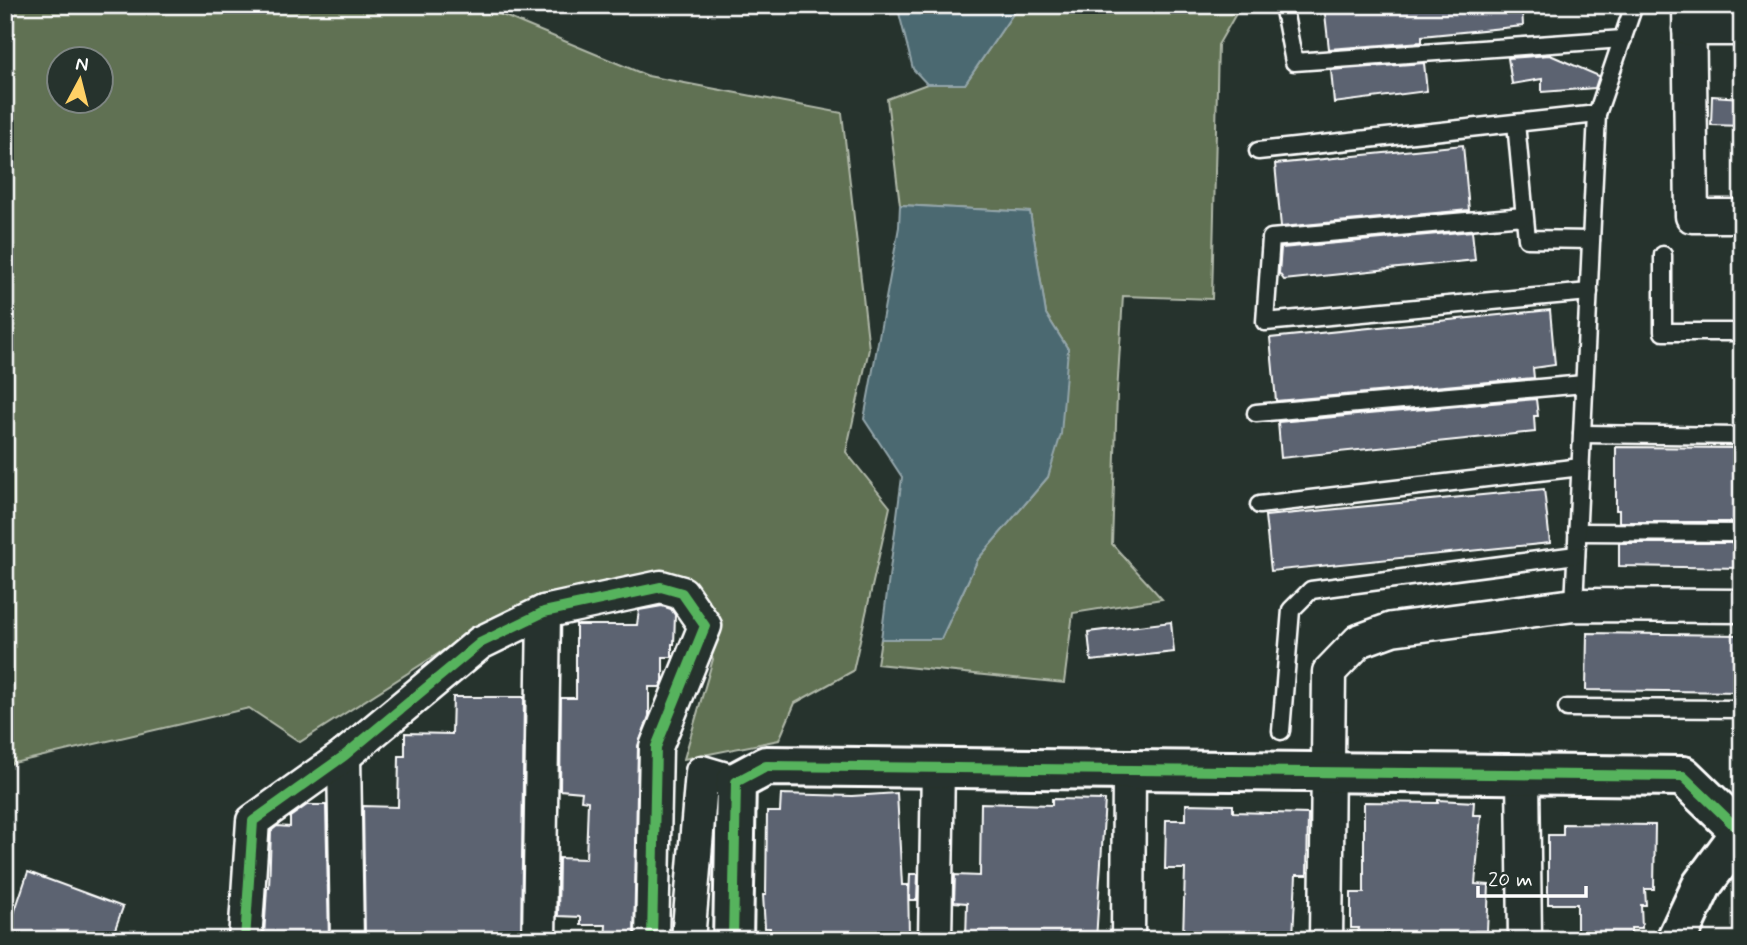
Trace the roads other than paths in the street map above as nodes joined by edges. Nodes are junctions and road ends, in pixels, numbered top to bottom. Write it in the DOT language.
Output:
graph roads {
  1 [pos="1283,5"];
  2 [pos="1634,5"];
  3 [pos="1689,17"];
  4 [pos="1742,29"];
  5 [pos="1623,39"];
  6 [pos="1597,114"];
  7 [pos="1516,123"];
  8 [pos="1258,151"];
  9 [pos="1524,216"];
  10 [pos="1742,216"];
  11 [pos="1591,240"];
  12 [pos="1663,255"];
  13 [pos="1588,292"];
  14 [pos="1742,332"];
  15 [pos="1584,384"];
  16 [pos="1256,413"];
  17 [pos="1582,434"];
  18 [pos="1742,436"];
  19 [pos="1581,467"];
  20 [pos="1259,505"];
  21 [pos="1577,532"];
  22 [pos="1742,533"];
  23 [pos="1576,555"];
  24 [pos="1574,605"];
  25 [pos="1742,606"];
  26 [pos="544,612"];
  27 [pos="1567,708"];
  28 [pos="1742,709"];
  29 [pos="1281,731"];
  30 [pos="344,756"];
  31 [pos="938,768"];
  32 [pos="1129,770"];
  33 [pos="1327,772"];
  34 [pos="1523,774"];
  35 [pos="736,782"];
  36 [pos="1742,831"];
  37 [pos="245,940"];
  38 [pos="347,940"];
  39 [pos="540,940"];
  40 [pos="652,940"];
  41 [pos="688,940"];
  42 [pos="733,940"];
  43 [pos="935,940"];
  44 [pos="1128,940"];
  45 [pos="1326,940"];
  46 [pos="1525,940"];
  47 [pos="1676,940"];
  1 -- 5 [label="lane"];
  2 -- 5 [label="lane"];
  3 -- 4 [label="street"];
  3 -- 10 [label="street"];
  5 -- 6 [label="lane"];
  6 -- 7 [label="lane"];
  6 -- 11 [label="lane"];
  7 -- 8 [label="lane"];
  7 -- 9 [label="lane"];
  9 -- 11 [label="lane"];
  9 -- 13 [label="lane"];
  11 -- 13 [label="lane"];
  12 -- 14 [label="lane"];
  13 -- 15 [label="lane"];
  15 -- 16 [label="lane"];
  15 -- 17 [label="lane"];
  17 -- 18 [label="lane"];
  17 -- 19 [label="lane"];
  19 -- 20 [label="lane"];
  19 -- 21 [label="lane"];
  21 -- 22 [label="lane"];
  21 -- 23 [label="lane"];
  23 -- 24 [label="lane"];
  23 -- 29 [label="lane"];
  24 -- 25 [label="street"];
  24 -- 33 [label="street"];
  26 -- 30 [label="street"];
  26 -- 39 [label="street"];
  26 -- 40 [label="street"];
  27 -- 28 [label="lane"];
  30 -- 37 [label="street"];
  30 -- 38 [label="street"];
  31 -- 32 [label="street"];
  31 -- 35 [label="street"];
  31 -- 43 [label="street"];
  32 -- 33 [label="street"];
  32 -- 44 [label="street"];
  33 -- 34 [label="street"];
  33 -- 45 [label="street"];
  34 -- 36 [label="street"];
  34 -- 46 [label="street"];
  35 -- 41 [label="street"];
  35 -- 42 [label="street"];
  36 -- 47 [label="street"];
}
